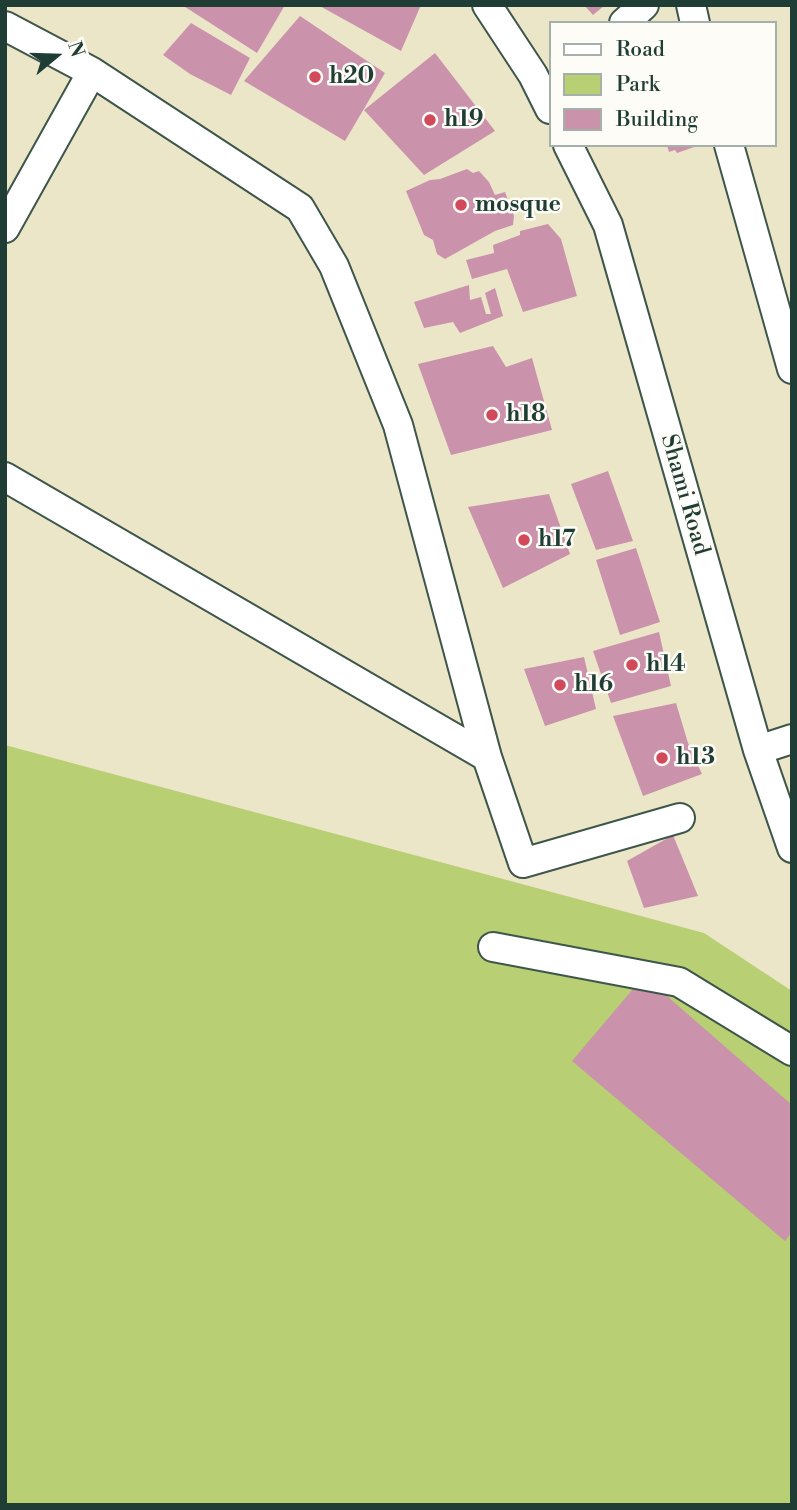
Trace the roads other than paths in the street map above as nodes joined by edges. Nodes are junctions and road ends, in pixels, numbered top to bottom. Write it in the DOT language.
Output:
graph roads {
  1 [pos="487,5"];
  2 [pos="644,5"];
  3 [pos="626,21"];
  4 [pos="5,26"];
  5 [pos="92,72"];
  6 [pos="548,97"];
  7 [pos="569,147"];
  8 [pos="730,147"];
  9 [pos="5,228"];
  10 [pos="792,369"];
  11 [pos="5,477"];
  12 [pos="792,739"];
  13 [pos="758,750"];
  14 [pos="487,757"];
  15 [pos="680,818"];
  16 [pos="792,848"];
  17 [pos="493,947"];
  18 [pos="792,1051"];
  1 -- 6 [label="street"];
  2 -- 3 [label="street"];
  4 -- 5 [label="street"];
  5 -- 9 [label="street"];
  5 -- 14 [label="street"];
  7 -- 13 [label="street, Shami Road"];
  8 -- 10 [label="street"];
  11 -- 14 [label="street"];
  12 -- 13 [label="street"];
  13 -- 16 [label="street, Shami Road"];
  14 -- 15 [label="street"];
  17 -- 18 [label="street"];
}
